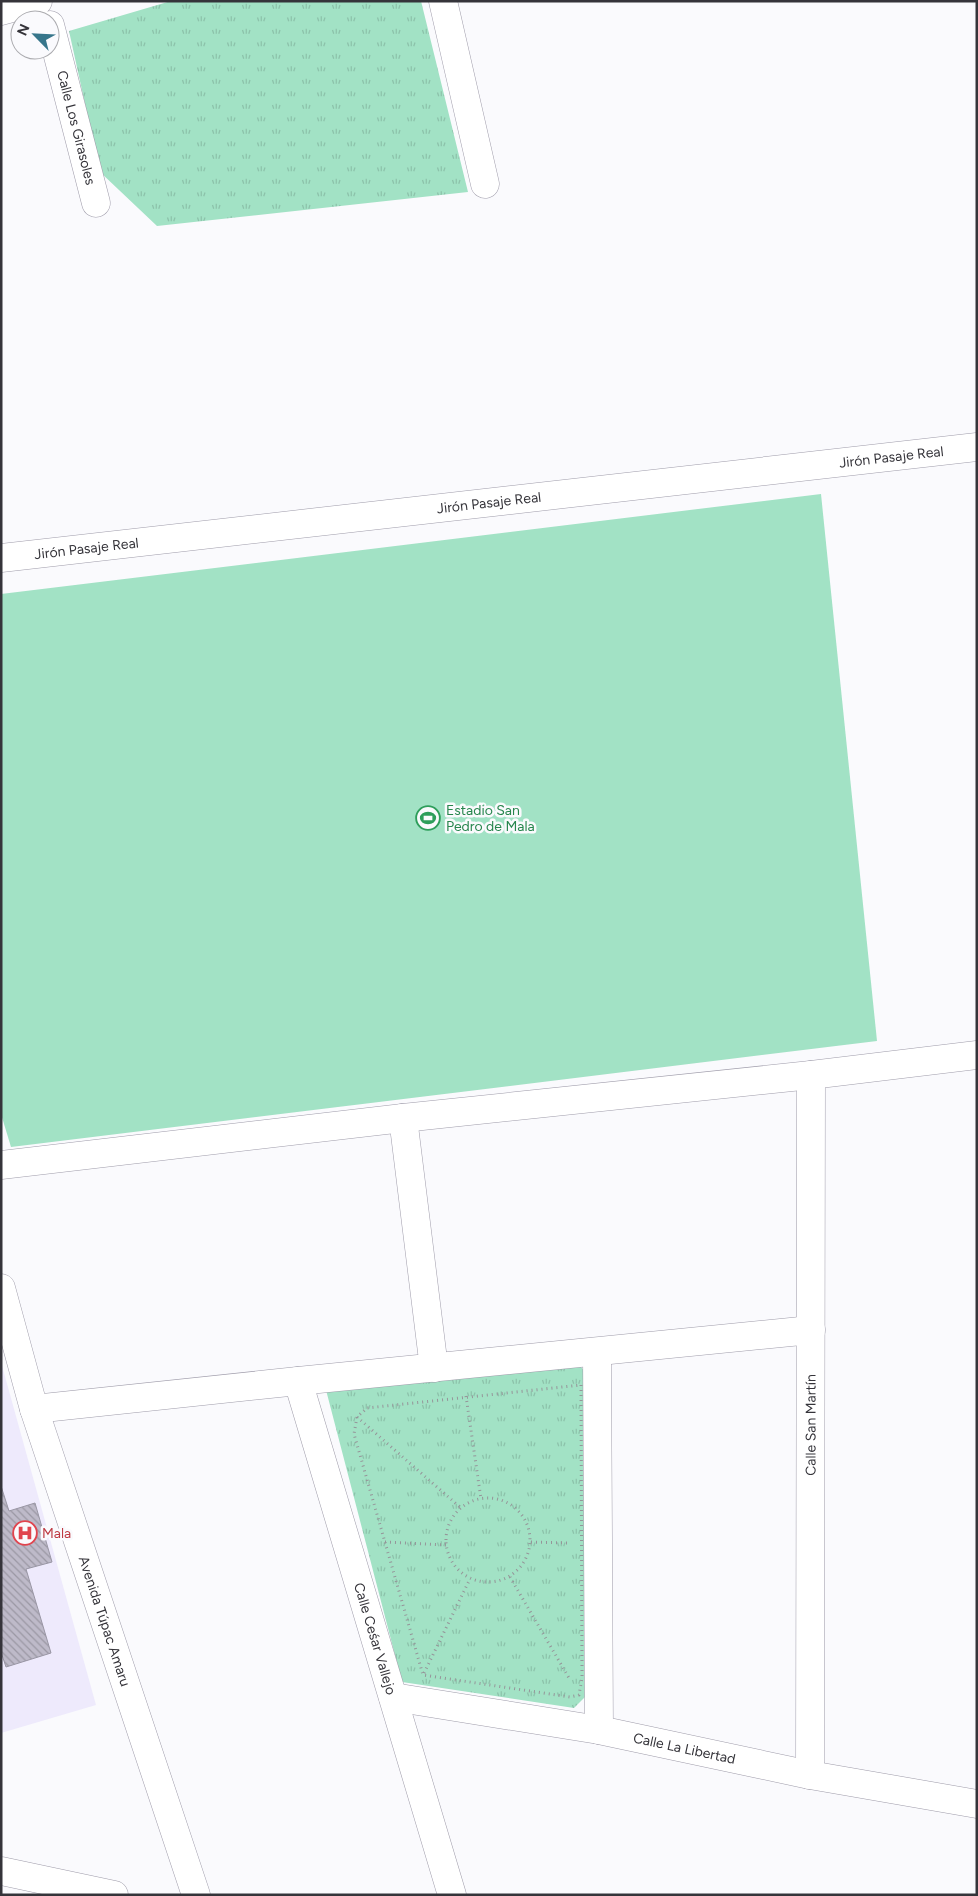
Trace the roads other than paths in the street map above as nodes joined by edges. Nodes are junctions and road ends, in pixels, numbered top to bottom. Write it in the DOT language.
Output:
graph roads {
  1 [pos="38,1"];
  2 [pos="443,1"];
  3 [pos="1,11"];
  4 [pos="59,60"];
  5 [pos="485,184"];
  6 [pos="96,202"];
  7 [pos="977,447"];
  8 [pos="1,558"];
  9 [pos="977,1055"];
  10 [pos="810,1075"];
  11 [pos="403,1118"];
  12 [pos="1,1165"];
  13 [pos="1,1288"];
  14 [pos="810,1330"];
  15 [pos="597,1352"];
  16 [pos="434,1368"];
  17 [pos="298,1381"];
  18 [pos="34,1410"];
  19 [pos="393,1697"];
  20 [pos="599,1730"];
  21 [pos="810,1775"];
  22 [pos="977,1804"];
  23 [pos="1,1871"];
  24 [pos="114,1895"];
  25 [pos="196,1895"];
  26 [pos="452,1895"];
  1 -- 3 [label="street"];
  2 -- 5 [label="street"];
  4 -- 6 [label="street, Calle Los Girasoles"];
  7 -- 8 [label="street, Jirón Pasaje Real"];
  9 -- 10 [label="street"];
  10 -- 11 [label="street"];
  10 -- 14 [label="street, Calle San Martín"];
  11 -- 12 [label="street"];
  11 -- 16 [label="street"];
  13 -- 18 [label="street, Avenida Túpac Amaru"];
  14 -- 15 [label="street"];
  14 -- 21 [label="street, Calle San Martín"];
  15 -- 16 [label="street"];
  15 -- 20 [label="street"];
  16 -- 17 [label="street"];
  17 -- 18 [label="street"];
  17 -- 19 [label="street, Calle Ceśar Vallejo"];
  18 -- 25 [label="street, Avenida Túpac Amaru"];
  19 -- 20 [label="street, Calle La Libertad"];
  19 -- 26 [label="street, Calle Ceśar Vallejo"];
  20 -- 21 [label="street, Calle La Libertad"];
  21 -- 22 [label="street, Calle La Libertad"];
  23 -- 24 [label="street"];
}
